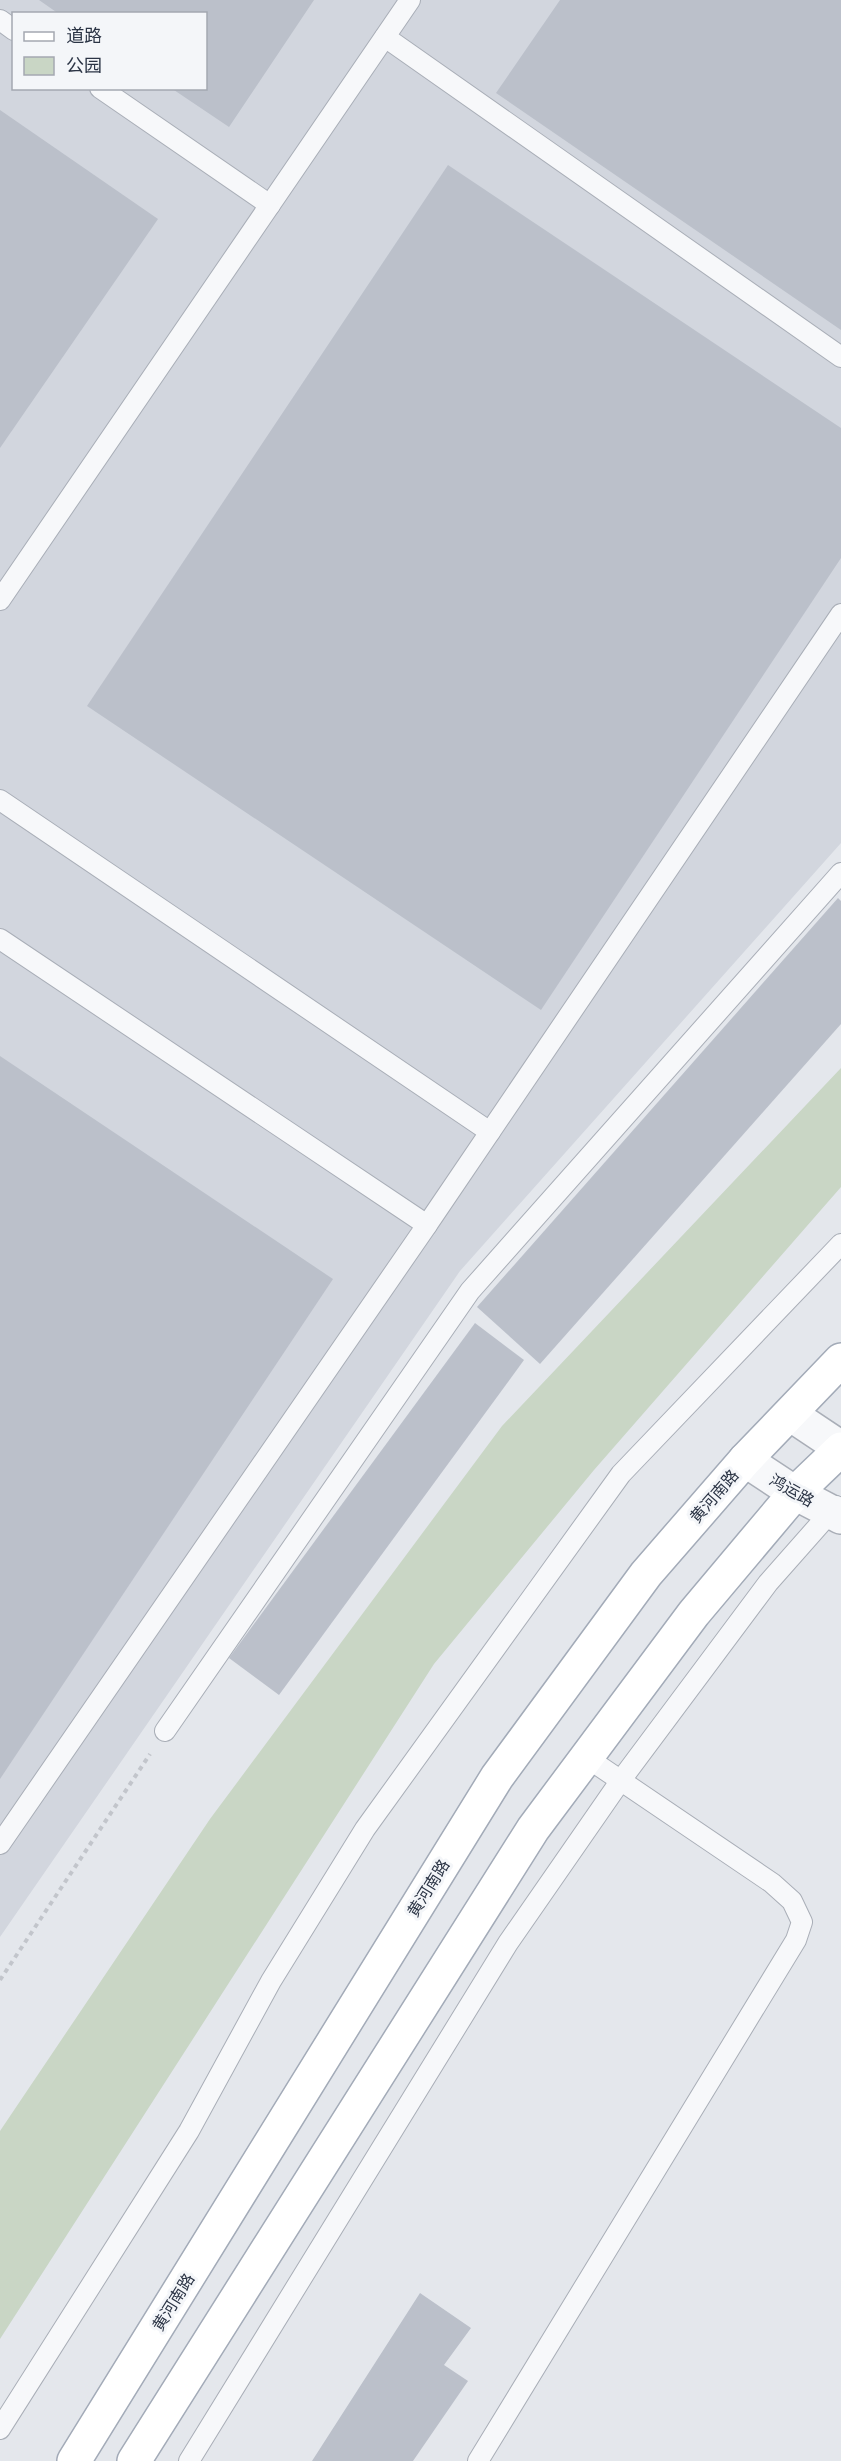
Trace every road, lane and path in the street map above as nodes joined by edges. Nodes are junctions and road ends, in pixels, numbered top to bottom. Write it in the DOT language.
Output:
graph roads {
  1 [pos="410,0"];
  2 [pos="385,36"];
  3 [pos="102,90"];
  4 [pos="270,205"];
  5 [pos="841,357"];
  6 [pos="0,600"];
  7 [pos="841,614"];
  8 [pos="0,800"];
  9 [pos="841,873"];
  10 [pos="0,939"];
  11 [pos="490,1132"];
  12 [pos="427,1226"];
  13 [pos="841,1244"];
  14 [pos="841,1360"];
  15 [pos="790,1414"];
  16 [pos="841,1448"];
  17 [pos="745,1460"];
  18 [pos="795,1493"];
  19 [pos="837,1510"];
  20 [pos="165,1731"];
  21 [pos="586,1757"];
  22 [pos="621,1780"];
  23 [pos="0,1844"];
  24 [pos="0,1980"];
  25 [pos="0,2429"];
  26 [pos="74,2461"];
  27 [pos="134,2461"];
  28 [pos="189,2461"];
  29 [pos="478,2461"];
  1 -- 2 [label="lane"];
  2 -- 4 [label="lane"];
  2 -- 5 [label="lane"];
  3 -- 4 [label="lane"];
  4 -- 6 [label="lane"];
  7 -- 11 [label="lane"];
  8 -- 11 [label="lane"];
  9 -- 20 [label="lane"];
  10 -- 12 [label="lane"];
  11 -- 12 [label="lane"];
  12 -- 23 [label="lane"];
  13 -- 25 [label="lane"];
  14 -- 15 [label="main road, 黄河南路"];
  15 -- 16 [label="street"];
  15 -- 17 [label="main road, 黄河南路"];
  16 -- 18 [label="main road"];
  17 -- 18 [label="street, 鸿运路"];
  17 -- 26 [label="main road, 黄河南路"];
  18 -- 19 [label="street, 鸿运路"];
  18 -- 21 [label="main road"];
  19 -- 22 [label="lane"];
  20 -- 24 [label="path"];
  21 -- 22 [label="lane"];
  21 -- 27 [label="main road"];
  22 -- 28 [label="lane"];
  22 -- 29 [label="lane"];
}
